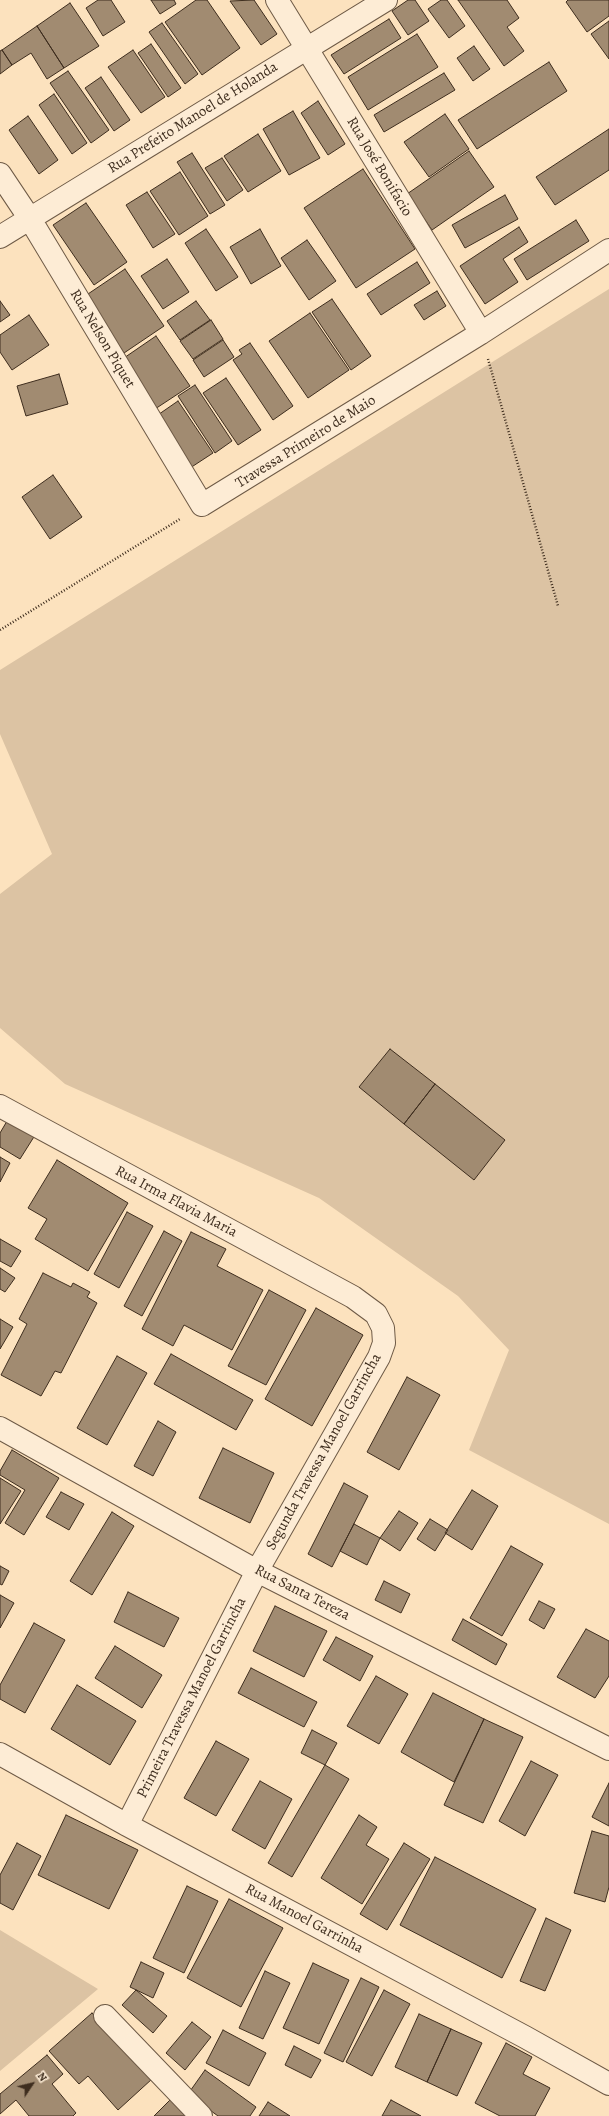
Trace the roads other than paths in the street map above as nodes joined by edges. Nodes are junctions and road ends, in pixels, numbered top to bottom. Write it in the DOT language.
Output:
graph roads {
  1 [pos="277,0"];
  2 [pos="386,0"];
  3 [pos="307,48"];
  4 [pos="0,174"];
  5 [pos="30,219"];
  6 [pos="0,237"];
  7 [pos="609,250"];
  8 [pos="481,333"];
  9 [pos="202,505"];
  10 [pos="0,1106"];
  11 [pos="353,1297"];
  12 [pos="0,1428"];
  13 [pos="257,1571"];
  14 [pos="609,1748"];
  15 [pos="0,1754"];
  16 [pos="127,1825"];
  17 [pos="105,2016"];
  18 [pos="609,2084"];
  19 [pos="201,2116"];
  1 -- 3 [label="street, Rua José Bonifacio"];
  2 -- 3 [label="street, Rua Prefeito Manoel de Holanda"];
  3 -- 5 [label="street, Rua Prefeito Manoel de Holanda"];
  3 -- 8 [label="street, Rua José Bonifacio"];
  4 -- 5 [label="street, Rua Nelson Piquet"];
  5 -- 6 [label="street, Rua Prefeito Manoel de Holanda"];
  5 -- 9 [label="street, Rua Nelson Piquet"];
  7 -- 8 [label="street, Travessa Primeiro de Maio"];
  8 -- 9 [label="street, Travessa Primeiro de Maio"];
  10 -- 11 [label="street, Rua Irma Flavia Maria"];
  11 -- 13 [label="street, Segunda Travessa Manoel Garrincha"];
  12 -- 13 [label="street, Rua Santa Tereza"];
  13 -- 14 [label="street, Rua Santa Tereza"];
  13 -- 16 [label="street, Primeira Travessa Manoel Garrincha"];
  15 -- 16 [label="street, Rua Manoel Garrinha"];
  16 -- 18 [label="street, Rua Manoel Garrinha"];
  17 -- 19 [label="street"];
}
